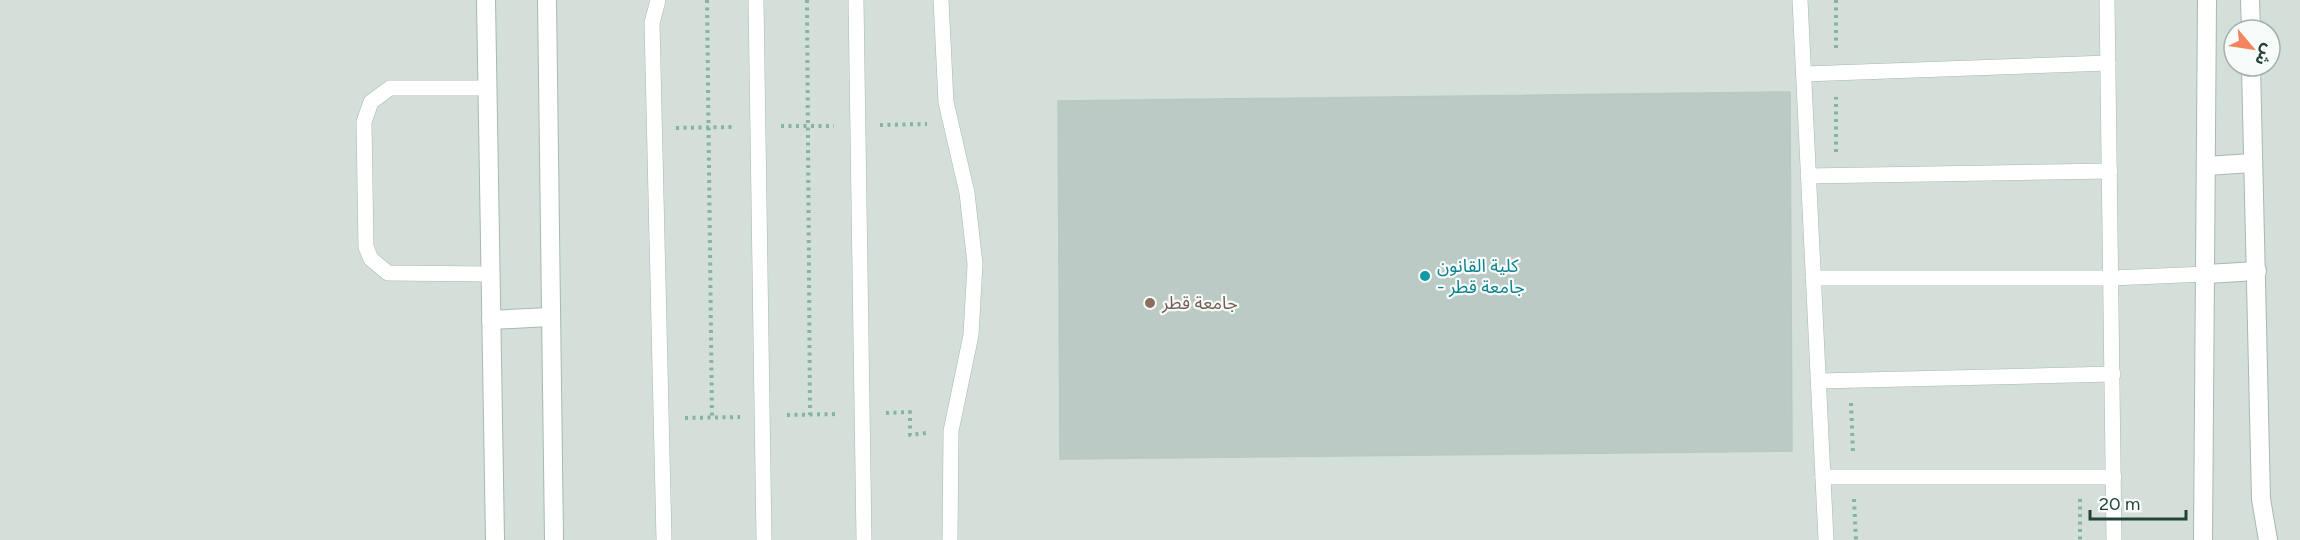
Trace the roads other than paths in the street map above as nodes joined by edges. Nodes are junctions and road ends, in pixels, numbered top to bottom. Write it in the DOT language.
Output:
graph roads {
  1 [pos="486,0"];
  2 [pos="547,0"];
  3 [pos="658,0"];
  4 [pos="756,0"];
  5 [pos="856,0"];
  6 [pos="941,0"];
  7 [pos="1800,0"];
  8 [pos="2107,0"];
  9 [pos="2208,0"];
  10 [pos="2250,0"];
  11 [pos="2251,18"];
  12 [pos="2108,63"];
  13 [pos="1804,74"];
  14 [pos="2251,78"];
  15 [pos="486,88"];
  16 [pos="2252,163"];
  17 [pos="2206,166"];
  18 [pos="2110,171"];
  19 [pos="1808,176"];
  20 [pos="2257,271"];
  21 [pos="490,273"];
  22 [pos="2207,274"];
  23 [pos="1814,278"];
  24 [pos="2111,278"];
  25 [pos="549,316"];
  26 [pos="491,320"];
  27 [pos="2113,374"];
  28 [pos="1819,381"];
  29 [pos="1823,477"];
  30 [pos="2114,477"];
  31 [pos="495,540"];
  32 [pos="554,540"];
  33 [pos="664,540"];
  34 [pos="764,540"];
  35 [pos="864,540"];
  36 [pos="950,540"];
  37 [pos="1826,540"];
  38 [pos="2114,540"];
  39 [pos="2203,540"];
  40 [pos="2268,540"];
  1 -- 15 [label="street"];
  2 -- 25 [label="street"];
  3 -- 33 [label="lane"];
  4 -- 34 [label="lane"];
  5 -- 35 [label="lane"];
  6 -- 36 [label="lane"];
  7 -- 13 [label="lane"];
  8 -- 12 [label="lane"];
  9 -- 17 [label="street"];
  10 -- 11 [label="street"];
  12 -- 13 [label="lane"];
  12 -- 18 [label="lane"];
  13 -- 19 [label="lane"];
  14 -- 16 [label="street"];
  15 -- 21 [label="street"];
  15 -- 21 [label="lane"];
  16 -- 17 [label="street"];
  16 -- 20 [label="street"];
  17 -- 22 [label="street"];
  18 -- 19 [label="lane"];
  18 -- 24 [label="lane"];
  19 -- 23 [label="lane"];
  20 -- 22 [label="street"];
  20 -- 40 [label="street"];
  21 -- 26 [label="street"];
  22 -- 24 [label="lane"];
  22 -- 39 [label="street"];
  23 -- 24 [label="lane"];
  23 -- 28 [label="lane"];
  24 -- 27 [label="lane"];
  25 -- 26 [label="street"];
  25 -- 32 [label="street"];
  26 -- 31 [label="street"];
  27 -- 28 [label="lane"];
  27 -- 30 [label="lane"];
  28 -- 29 [label="lane"];
  29 -- 30 [label="lane"];
  29 -- 37 [label="lane"];
  30 -- 38 [label="lane"];
}
